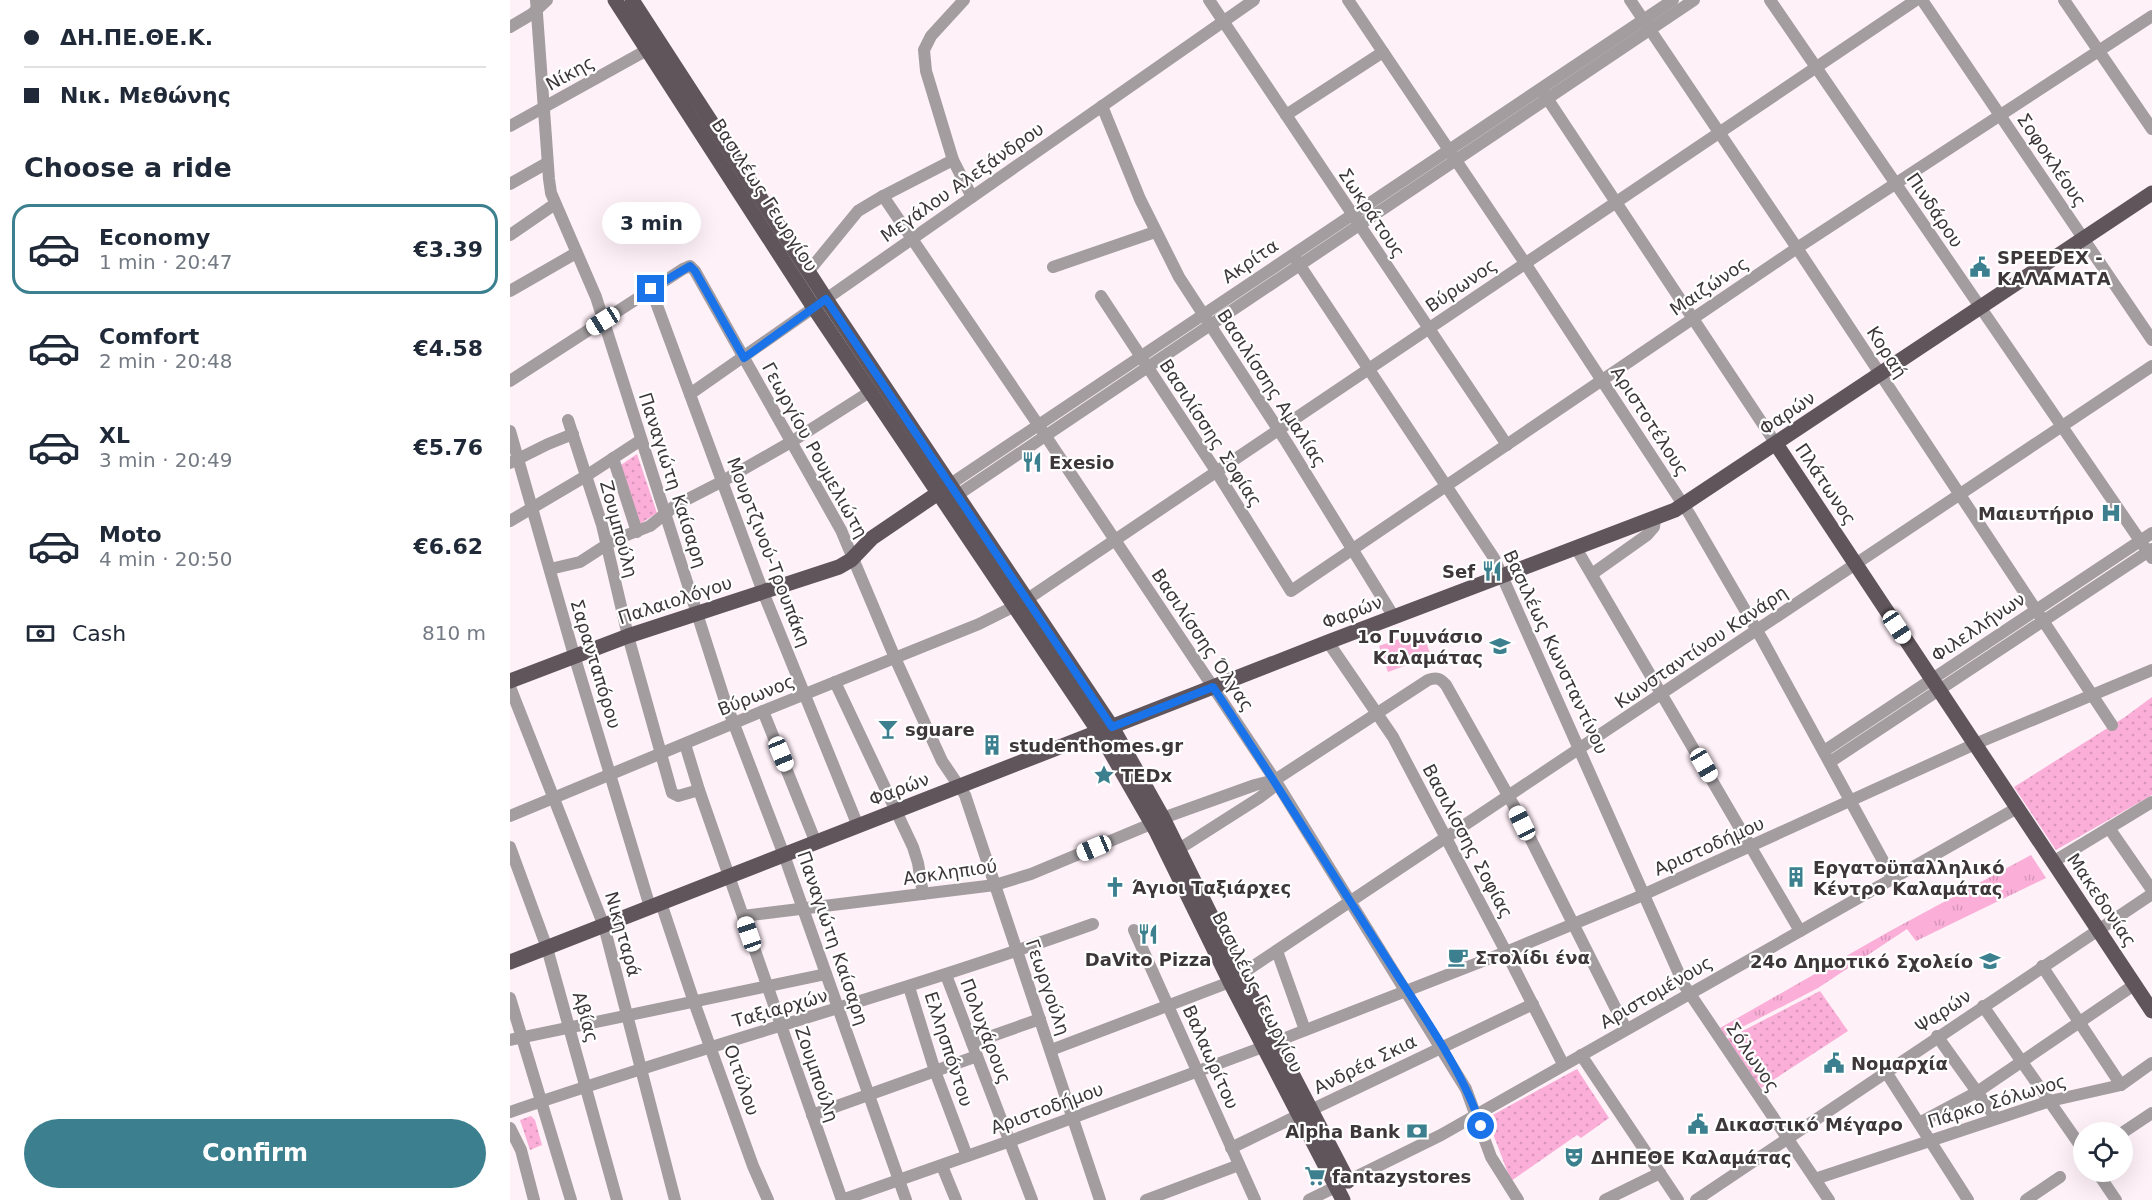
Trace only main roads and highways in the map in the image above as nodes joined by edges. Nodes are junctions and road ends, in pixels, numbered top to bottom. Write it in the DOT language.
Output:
graph roads {
  1 [pos="615,0"];
  2 [pos="632,0"];
  3 [pos="2152,193"];
  4 [pos="820,303"];
  5 [pos="1776,444"];
  6 [pos="948,494"];
  7 [pos="853,558"];
  8 [pos="510,681"];
  9 [pos="1105,729"];
  10 [pos="1157,821"];
  11 [pos="2039,841"];
  12 [pos="510,962"];
  13 [pos="1235,979"];
  14 [pos="2152,1011"];
  15 [pos="1342,1189"];
  1 -- 4 [label="main road, Βασιλέως Γεωργίου"];
  2 -- 4 [label="main road, Βασιλέως Γεωργίου"];
  3 -- 5 [label="main road, Φαρών"];
  4 -- 6 [label="main road, Βασιλέως Γεωργίου"];
  4 -- 6 [label="main road, Βασιλέως Γεωργίου"];
  5 -- 9 [label="main road, Φαρών"];
  5 -- 11 [label="main road, Πλάτωνος"];
  6 -- 7 [label="main road, Ακρίτα"];
  6 -- 9 [label="main road, Βασιλέως Γεωργίου"];
  7 -- 8 [label="main road, Παλαιολόγου"];
  9 -- 10 [label="main road, Βασιλέως Γεωργίου"];
  9 -- 12 [label="main road, Φαρών"];
  10 -- 13 [label="main road, Βασιλέως Γεωργίου"];
  10 -- 13 [label="main road, Βασιλέως Γεωργίου"];
  11 -- 14 [label="main road, Μακεδονίας"];
  13 -- 15 [label="main road, Βασιλέως Γεωργίου"];
}
